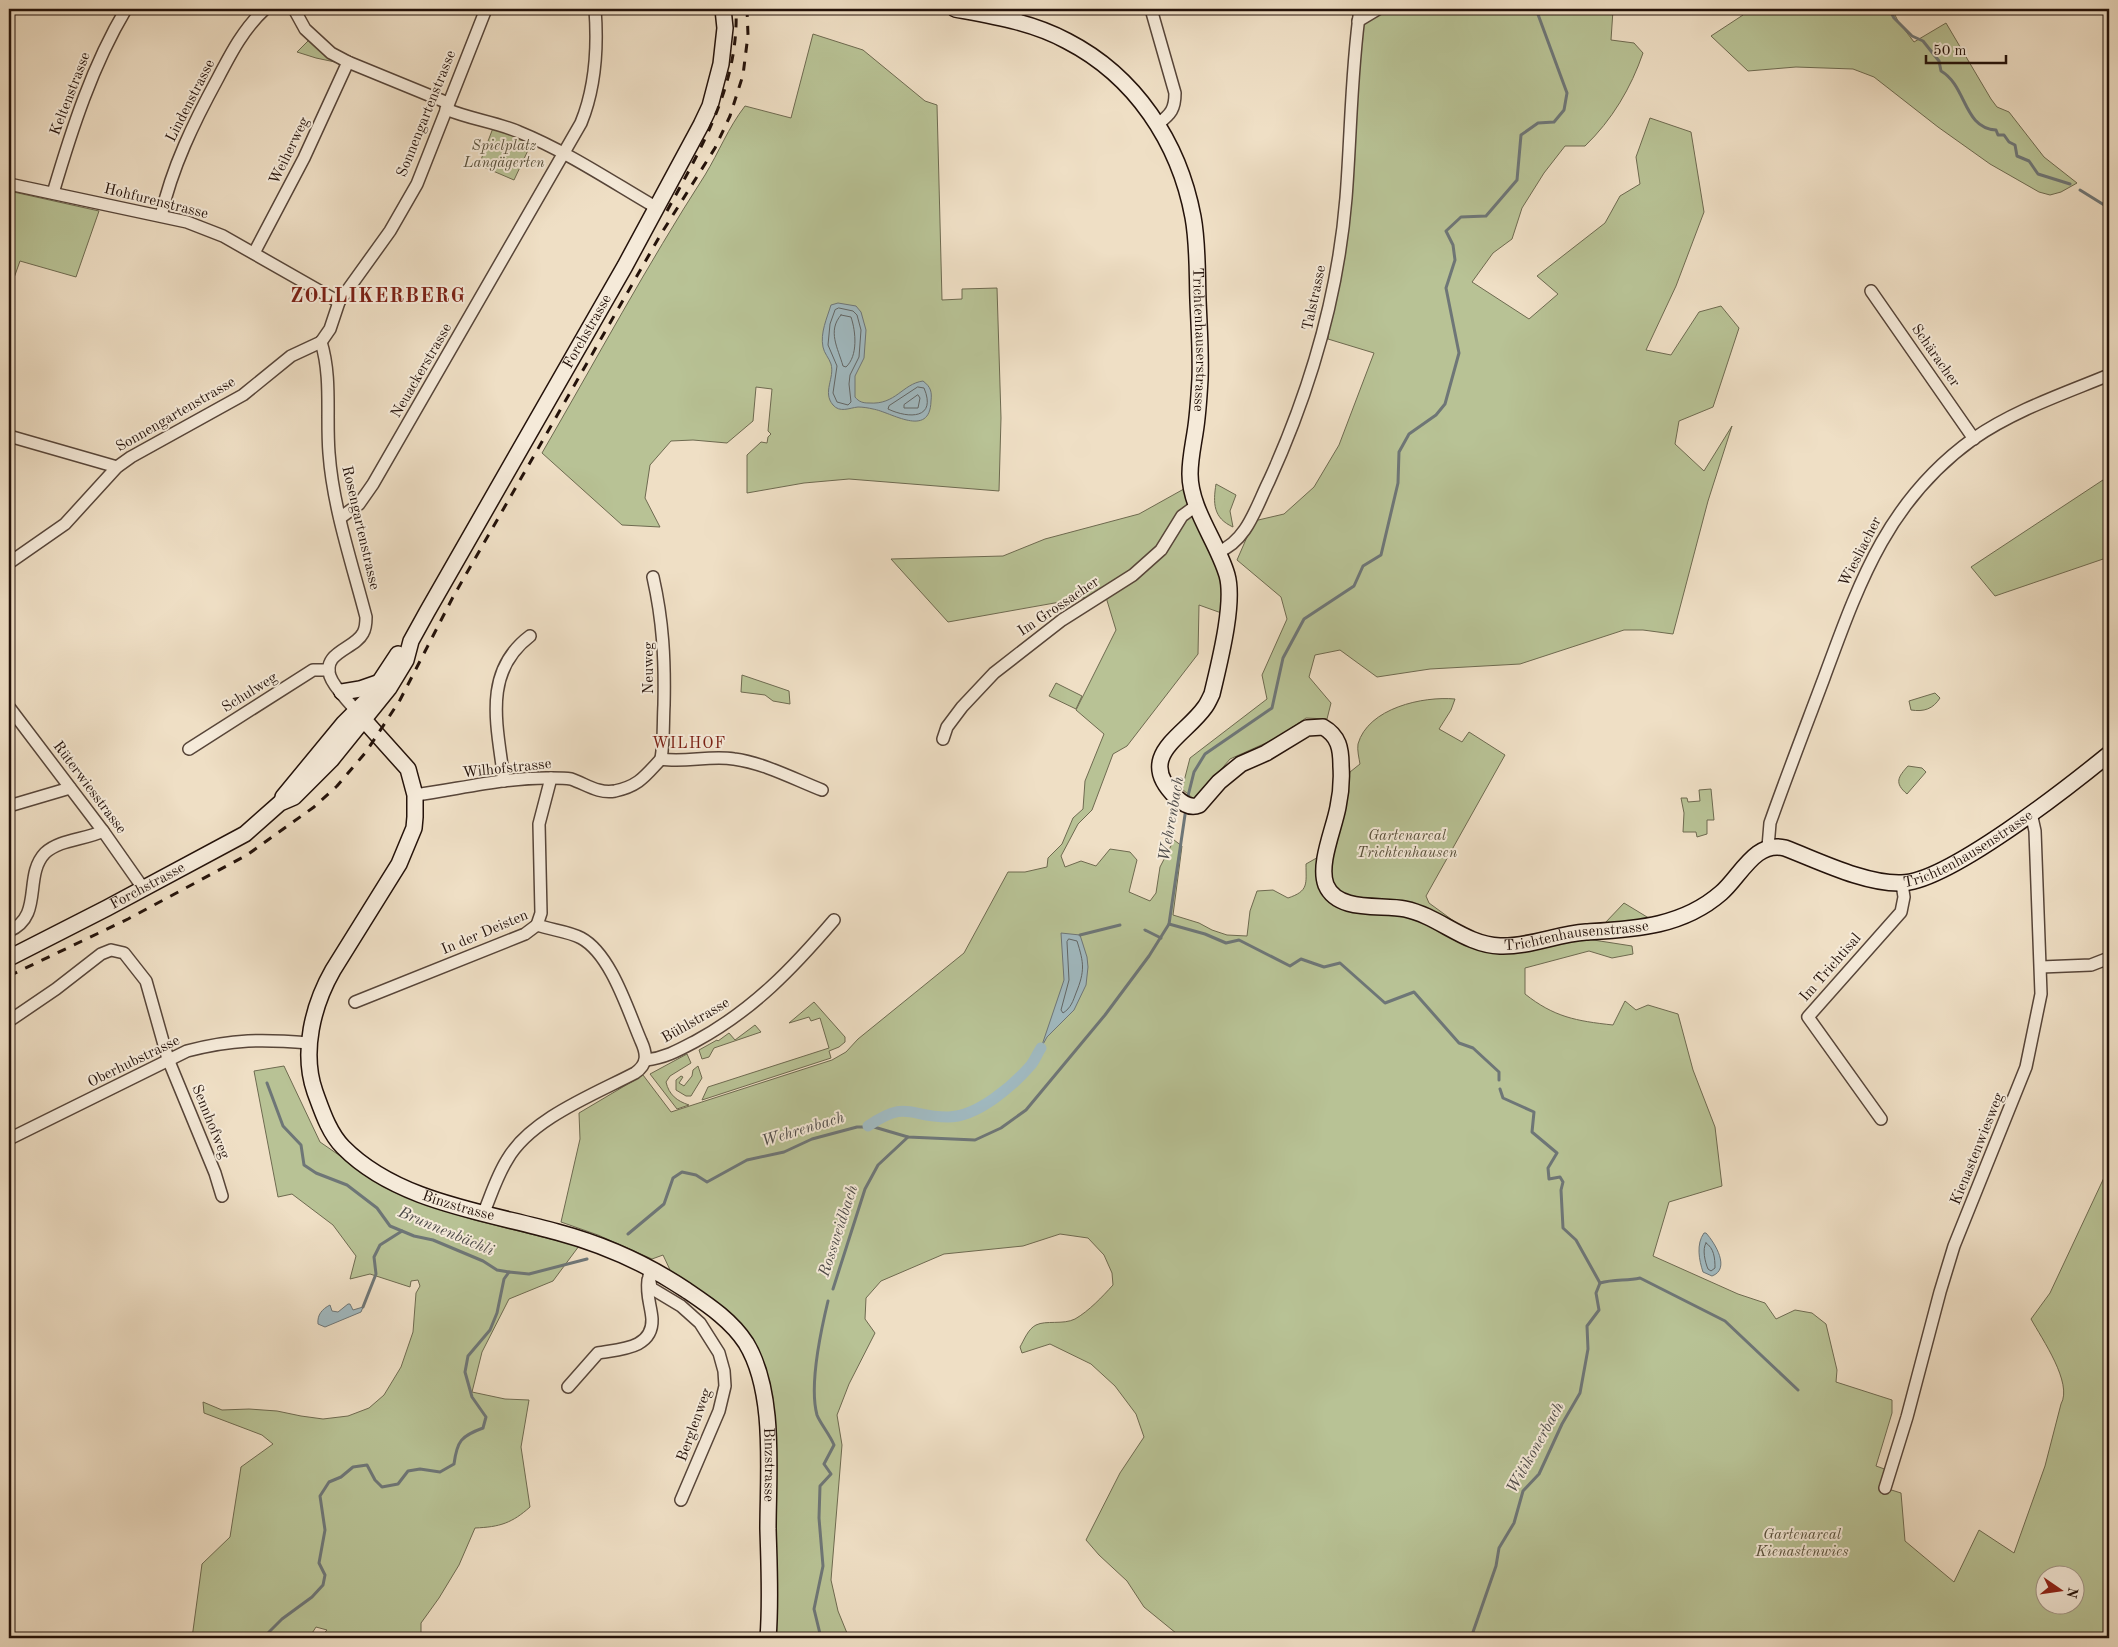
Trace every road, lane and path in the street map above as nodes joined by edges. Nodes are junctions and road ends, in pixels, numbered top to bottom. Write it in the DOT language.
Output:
graph roads {
  1 [pos="126,9"];
  2 [pos="265,9"];
  3 [pos="294,9"];
  4 [pos="486,9"];
  5 [pos="595,9"];
  6 [pos="724,9"];
  7 [pos="955,9"];
  8 [pos="1151,9"];
  9 [pos="1360,9"];
  10 [pos="1378,9"];
  11 [pos="1016,15"];
  12 [pos="1358,21"];
  13 [pos="348,62"];
  14 [pos="447,106"];
  15 [pos="1158,124"];
  16 [pos="565,154"];
  17 [pos="9,184"];
  18 [pos="53,193"];
  19 [pos="657,208"];
  20 [pos="161,216"];
  21 [pos="254,253"];
  22 [pos="1871,291"];
  23 [pos="339,302"];
  24 [pos="321,342"];
  25 [pos="2109,374"];
  26 [pos="9,436"];
  27 [pos="1974,439"];
  28 [pos="117,467"];
  29 [pos="1197,505"];
  30 [pos="340,518"];
  31 [pos="1218,552"];
  32 [pos="9,563"];
  33 [pos="653,577"];
  34 [pos="530,636"];
  35 [pos="411,641"];
  36 [pos="329,670"];
  37 [pos="380,682"];
  38 [pos="342,692"];
  39 [pos="9,707"];
  40 [pos="360,715"];
  41 [pos="943,739"];
  42 [pos="189,749"];
  43 [pos="2109,754"];
  44 [pos="661,759"];
  45 [pos="550,778"];
  46 [pos="504,781"];
  47 [pos="70,788"];
  48 [pos="822,790"];
  49 [pos="415,795"];
  50 [pos="1184,803"];
  51 [pos="9,806"];
  52 [pos="2031,813"];
  53 [pos="103,832"];
  54 [pos="1768,847"];
  55 [pos="1902,884"];
  56 [pos="143,888"];
  57 [pos="834,920"];
  58 [pos="537,925"];
  59 [pos="9,931"];
  60 [pos="9,958"];
  61 [pos="2109,958"];
  62 [pos="2041,967"];
  63 [pos="355,1002"];
  64 [pos="9,1021"];
  65 [pos="309,1043"];
  66 [pos="168,1059"];
  67 [pos="646,1060"];
  68 [pos="1881,1119"];
  69 [pos="9,1140"];
  70 [pos="222,1196"];
  71 [pos="484,1212"];
  72 [pos="650,1273"];
  73 [pos="568,1387"];
  74 [pos="1885,1488"];
  75 [pos="681,1500"];
  76 [pos="768,1638"];
  1 -- 18 [label="street, Keltenstrasse"];
  2 -- 20 [label="street, Lindenstrasse"];
  3 -- 13 [label="street"];
  4 -- 14 [label="street, Sonnengartenstrasse"];
  5 -- 16 [label="street, Neuackerstrasse"];
  6 -- 19 [label="main road, Forchstrasse"];
  7 -- 11 [label="main road, Trichtenhauserstrasse"];
  8 -- 15 [label="street"];
  9 -- 12 [label="street, Talstrasse"];
  10 -- 12 [label="street"];
  11 -- 15 [label="main road, Trichtenhauserstrasse"];
  12 -- 31 [label="street, Talstrasse"];
  13 -- 14 [label="street"];
  13 -- 21 [label="street, Weiherweg"];
  14 -- 16 [label="street"];
  14 -- 23 [label="street, Sonnengartenstrasse"];
  15 -- 29 [label="main road, Trichtenhauserstrasse"];
  16 -- 19 [label="street"];
  16 -- 30 [label="street, Neuackerstrasse"];
  17 -- 18 [label="street, Hohfurenstrasse"];
  18 -- 20 [label="street, Hohfurenstrasse"];
  19 -- 35 [label="main road, Forchstrasse"];
  20 -- 21 [label="street, Hohfurenstrasse"];
  21 -- 23 [label="street, Hohfurenstrasse"];
  22 -- 27 [label="street, Schäracher"];
  23 -- 24 [label="street"];
  24 -- 28 [label="street, Sonnengartenstrasse"];
  24 -- 30 [label="street, Rosengartenstrasse"];
  25 -- 27 [label="street, Wiesliacher"];
  26 -- 28 [label="street"];
  27 -- 54 [label="street, Wiesliacher"];
  28 -- 32 [label="street, Sonnengartenstrasse"];
  29 -- 31 [label="main road, Trichtenhauserstrasse"];
  29 -- 41 [label="street, Im Grossacher"];
  30 -- 36 [label="street, Rosengartenstrasse"];
  31 -- 50 [label="main road, Trichtenhauserstrasse"];
  33 -- 44 [label="street, Neuweg"];
  34 -- 46 [label="street"];
  35 -- 37 [label="main road, Forchstrasse"];
  35 -- 40 [label="main road, Forchstrasse"];
  36 -- 38 [label="street"];
  36 -- 42 [label="street, Schulweg"];
  37 -- 38 [label="main road"];
  37 -- 40 [label="main road, Forchstrasse"];
  38 -- 40 [label="street"];
  39 -- 47 [label="street, Rüterwiesstrasse"];
  40 -- 49 [label="main road, Binzstrasse"];
  40 -- 56 [label="main road, Forchstrasse"];
  43 -- 52 [label="main road, Trichtenhausenstrasse"];
  44 -- 45 [label="street, Wilhofstrasse"];
  44 -- 48 [label="street"];
  45 -- 46 [label="street, Wilhofstrasse"];
  45 -- 58 [label="street"];
  46 -- 49 [label="street, Wilhofstrasse"];
  47 -- 51 [label="street"];
  47 -- 53 [label="street, Rüterwiesstrasse"];
  49 -- 65 [label="main road, Binzstrasse"];
  50 -- 54 [label="main road, Trichtenhausenstrasse"];
  52 -- 55 [label="main road, Trichtenhausenstrasse"];
  52 -- 62 [label="street, Kienastenwiesweg"];
  53 -- 56 [label="street, Rüterwiesstrasse"];
  53 -- 59 [label="street"];
  54 -- 55 [label="main road, Trichtenhausenstrasse"];
  55 -- 68 [label="street, Im Trichtisal"];
  56 -- 60 [label="main road, Forchstrasse"];
  57 -- 67 [label="street, Bühlstrasse"];
  58 -- 63 [label="street, In der Deisten"];
  58 -- 67 [label="street, In der Deisten"];
  61 -- 62 [label="street"];
  62 -- 74 [label="street, Kienastenwiesweg"];
  64 -- 66 [label="street, Sennhofweg"];
  65 -- 66 [label="street, Oberhubstrasse"];
  65 -- 71 [label="main road, Binzstrasse"];
  66 -- 69 [label="street, Oberhubstrasse"];
  66 -- 70 [label="street, Sennhofweg"];
  67 -- 71 [label="street, Bühlstrasse"];
  71 -- 72 [label="main road, Binzstrasse"];
  72 -- 73 [label="street"];
  72 -- 75 [label="street, Berglenweg"];
  72 -- 76 [label="main road, Binzstrasse"];
}
